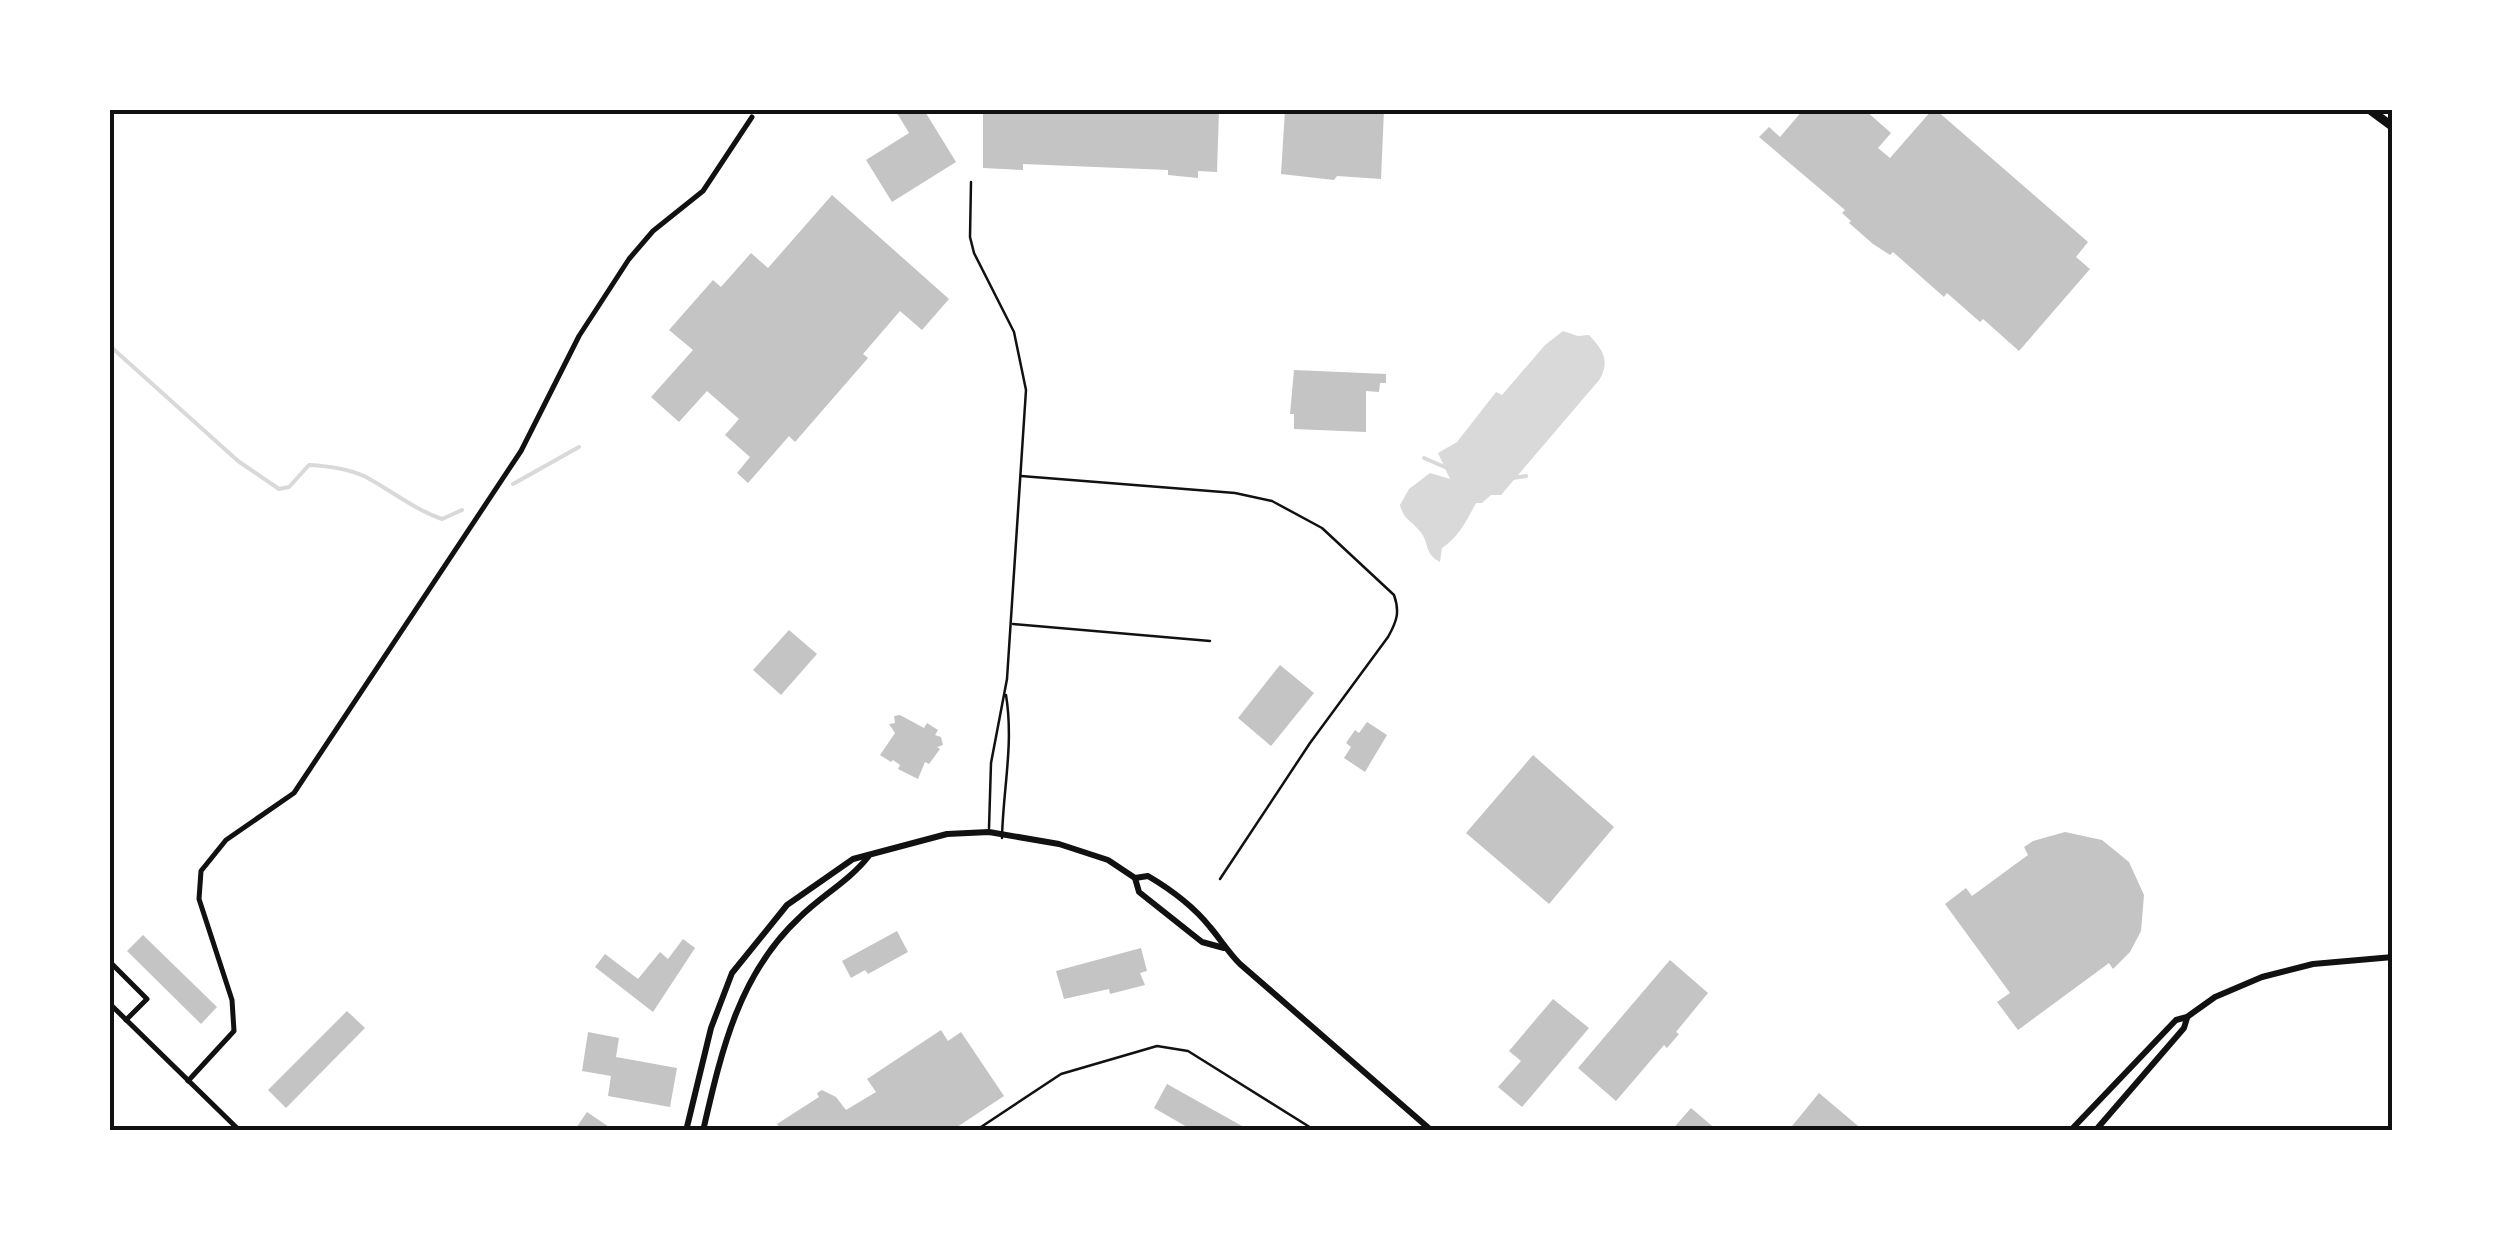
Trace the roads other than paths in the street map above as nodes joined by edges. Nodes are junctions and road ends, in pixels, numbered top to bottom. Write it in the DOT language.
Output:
graph roads {
  1 [pos="2370,110"];
  2 [pos="752,117"];
  3 [pos="2393,127"];
  4 [pos="971,182"];
  5 [pos="2390,469"];
  6 [pos="1021,476"];
  7 [pos="2393,510"];
  8 [pos="1012,624"];
  9 [pos="1210,642"];
  10 [pos="1006,694"];
  11 [pos="989,833"];
  12 [pos="1002,836"];
  13 [pos="869,856"];
  14 [pos="1135,878"];
  15 [pos="1220,878"];
  16 [pos="1224,948"];
  17 [pos="2393,957"];
  18 [pos="110,962"];
  19 [pos="110,1004"];
  20 [pos="2188,1017"];
  21 [pos="126,1020"];
  22 [pos="188,1081"];
  23 [pos="240,1131"];
  24 [pos="686,1131"];
  25 [pos="704,1131"];
  26 [pos="974,1131"];
  27 [pos="1316,1131"];
  28 [pos="1432,1131"];
  29 [pos="2070,1131"];
  30 [pos="2095,1131"];
  1 -- 3 [label="highway"];
  2 -- 22 [label="street"];
  4 -- 6 [label="lane"];
  5 -- 7 [label="lane"];
  6 -- 8 [label="lane"];
  6 -- 15 [label="lane"];
  8 -- 9 [label="lane"];
  8 -- 10 [label="lane"];
  10 -- 11 [label="lane"];
  10 -- 12 [label="lane"];
  11 -- 12 [label="main road"];
  11 -- 13 [label="main road"];
  12 -- 14 [label="main road"];
  13 -- 24 [label="main road"];
  13 -- 25 [label="main road"];
  14 -- 16 [label="main road"];
  14 -- 16 [label="main road"];
  16 -- 28 [label="main road"];
  17 -- 20 [label="main road"];
  18 -- 21 [label="street"];
  19 -- 21 [label="street"];
  20 -- 29 [label="main road"];
  20 -- 30 [label="main road"];
  21 -- 22 [label="street"];
  22 -- 23 [label="street"];
  26 -- 27 [label="lane"];
}
